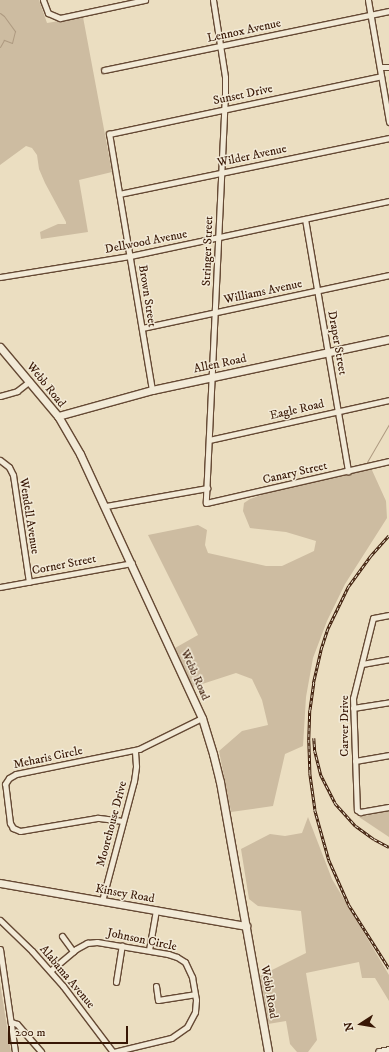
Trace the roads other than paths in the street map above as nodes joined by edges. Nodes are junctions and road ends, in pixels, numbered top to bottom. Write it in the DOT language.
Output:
graph roads {
  1 [pos="43,0"];
  2 [pos="145,0"];
  3 [pos="213,0"];
  4 [pos="368,0"];
  5 [pos="389,11"];
  6 [pos="371,15"];
  7 [pos="220,47"];
  8 [pos="389,66"];
  9 [pos="380,67"];
  10 [pos="104,70"];
  11 [pos="381,76"];
  12 [pos="224,109"];
  13 [pos="389,122"];
  14 [pos="109,134"];
  15 [pos="389,138"];
  16 [pos="222,173"];
  17 [pos="119,194"];
  18 [pos="389,201"];
  19 [pos="305,219"];
  20 [pos="219,237"];
  21 [pos="130,256"];
  22 [pos="389,275"];
  23 [pos="0,277"];
  24 [pos="318,291"];
  25 [pos="216,312"];
  26 [pos="142,328"];
  27 [pos="389,339"];
  28 [pos="0,347"];
  29 [pos="328,352"];
  30 [pos="212,377"];
  31 [pos="30,381"];
  32 [pos="152,390"];
  33 [pos="0,396"];
  34 [pos="389,400"];
  35 [pos="338,411"];
  36 [pos="58,416"];
  37 [pos="209,440"];
  38 [pos="0,460"];
  39 [pos="389,461"];
  40 [pos="348,471"];
  41 [pos="207,488"];
  42 [pos="206,503"];
  43 [pos="106,506"];
  44 [pos="132,563"];
  45 [pos="30,582"];
  46 [pos="0,587"];
  47 [pos="389,615"];
  48 [pos="389,659"];
  49 [pos="362,664"];
  50 [pos="389,702"];
  51 [pos="353,708"];
  52 [pos="202,718"];
  53 [pos="135,751"];
  54 [pos="389,755"];
  55 [pos="355,761"];
  56 [pos="389,807"];
  57 [pos="123,821"];
  58 [pos="0,883"];
  59 [pos="102,901"];
  60 [pos="156,910"];
  61 [pos="0,920"];
  62 [pos="246,926"];
  63 [pos="62,936"];
  64 [pos="122,945"];
  65 [pos="0,949"];
  66 [pos="149,950"];
  67 [pos="73,951"];
  68 [pos="50,971"];
  69 [pos="116,982"];
  70 [pos="156,986"];
  71 [pos="196,994"];
  72 [pos="11,1022"];
  73 [pos="389,1050"];
  74 [pos="15,1052"];
  75 [pos="41,1052"];
  76 [pos="113,1052"];
  77 [pos="268,1052"];
  78 [pos="379,1052"];
  1 -- 2 [label="street"];
  3 -- 7 [label="street, Stringer Street"];
  4 -- 6 [label="street"];
  5 -- 6 [label="street, Lennox Avenue"];
  6 -- 7 [label="street, Lennox Avenue"];
  6 -- 9 [label="street"];
  7 -- 10 [label="street, Lennox Avenue"];
  7 -- 12 [label="street, Stringer Street"];
  8 -- 9 [label="street"];
  9 -- 11 [label="street"];
  11 -- 12 [label="street, Sunset Drive"];
  11 -- 13 [label="street"];
  12 -- 14 [label="street, Sunset Drive"];
  12 -- 16 [label="street, Stringer Street"];
  14 -- 17 [label="street, Brown Street"];
  15 -- 16 [label="street, Wilder Avenue"];
  16 -- 17 [label="street, Wilder Avenue"];
  16 -- 20 [label="street, Stringer Street"];
  17 -- 21 [label="street, Brown Street"];
  18 -- 19 [label="street, Dellwood Avenue"];
  19 -- 20 [label="street, Dellwood Avenue"];
  19 -- 24 [label="street, Draper Street"];
  20 -- 21 [label="street, Dellwood Avenue"];
  20 -- 25 [label="street, Stringer Street"];
  21 -- 23 [label="street, Dellwood Avenue"];
  21 -- 26 [label="street, Brown Street"];
  22 -- 24 [label="street, Williams Avenue"];
  24 -- 25 [label="street, Williams Avenue"];
  24 -- 29 [label="street, Draper Street"];
  25 -- 26 [label="street, Williams Avenue"];
  25 -- 30 [label="street, Stringer Street"];
  26 -- 32 [label="street, Brown Street"];
  27 -- 29 [label="street, Allen Road"];
  28 -- 31 [label="street, Webb Road"];
  29 -- 30 [label="street, Allen Road"];
  29 -- 35 [label="street, Draper Street"];
  30 -- 32 [label="street, Allen Road"];
  30 -- 37 [label="street, Stringer Street"];
  31 -- 33 [label="street"];
  31 -- 36 [label="street, Webb Road"];
  32 -- 36 [label="street, Allen Road"];
  34 -- 35 [label="street, Eagle Road"];
  35 -- 37 [label="street, Eagle Road"];
  35 -- 40 [label="street, Draper Street"];
  36 -- 43 [label="street, Webb Road"];
  37 -- 41 [label="street, Stringer Street"];
  38 -- 45 [label="street, Wendell Avenue"];
  39 -- 40 [label="street, Canary Street"];
  40 -- 42 [label="street, Canary Street"];
  41 -- 42 [label="street, Stringer Street"];
  41 -- 43 [label="street"];
  43 -- 44 [label="street, Webb Road"];
  44 -- 45 [label="street, Corner Street"];
  44 -- 52 [label="street, Webb Road"];
  45 -- 46 [label="street, Corner Street"];
  47 -- 49 [label="street, Carver Drive"];
  48 -- 49 [label="street"];
  49 -- 51 [label="street, Carver Drive"];
  50 -- 51 [label="street"];
  51 -- 55 [label="street, Carver Drive"];
  52 -- 53 [label="street, Meharis Circle"];
  52 -- 62 [label="street, Webb Road"];
  53 -- 57 [label="street, Moorehouse Drive"];
  53 -- 57 [label="street, Meharis Circle"];
  54 -- 55 [label="street"];
  55 -- 56 [label="street, Carver Drive"];
  57 -- 59 [label="street, Moorehouse Drive"];
  58 -- 59 [label="street, Kinsey Road"];
  59 -- 60 [label="street, Kinsey Road"];
  60 -- 62 [label="street, Kinsey Road"];
  60 -- 66 [label="street"];
  61 -- 68 [label="street, Alabama Avenue"];
  62 -- 77 [label="street, Webb Road"];
  63 -- 67 [label="street"];
  64 -- 66 [label="street, Johnson Circle"];
  64 -- 67 [label="street, Johnson Circle"];
  64 -- 69 [label="street"];
  65 -- 72 [label="street"];
  66 -- 71 [label="street, Johnson Circle"];
  67 -- 68 [label="street, Johnson Circle"];
  68 -- 76 [label="street, Alabama Avenue"];
  70 -- 71 [label="street"];
  71 -- 76 [label="street, Johnson Circle"];
  72 -- 74 [label="street"];
  72 -- 75 [label="street"];
  73 -- 78 [label="street"];
}
